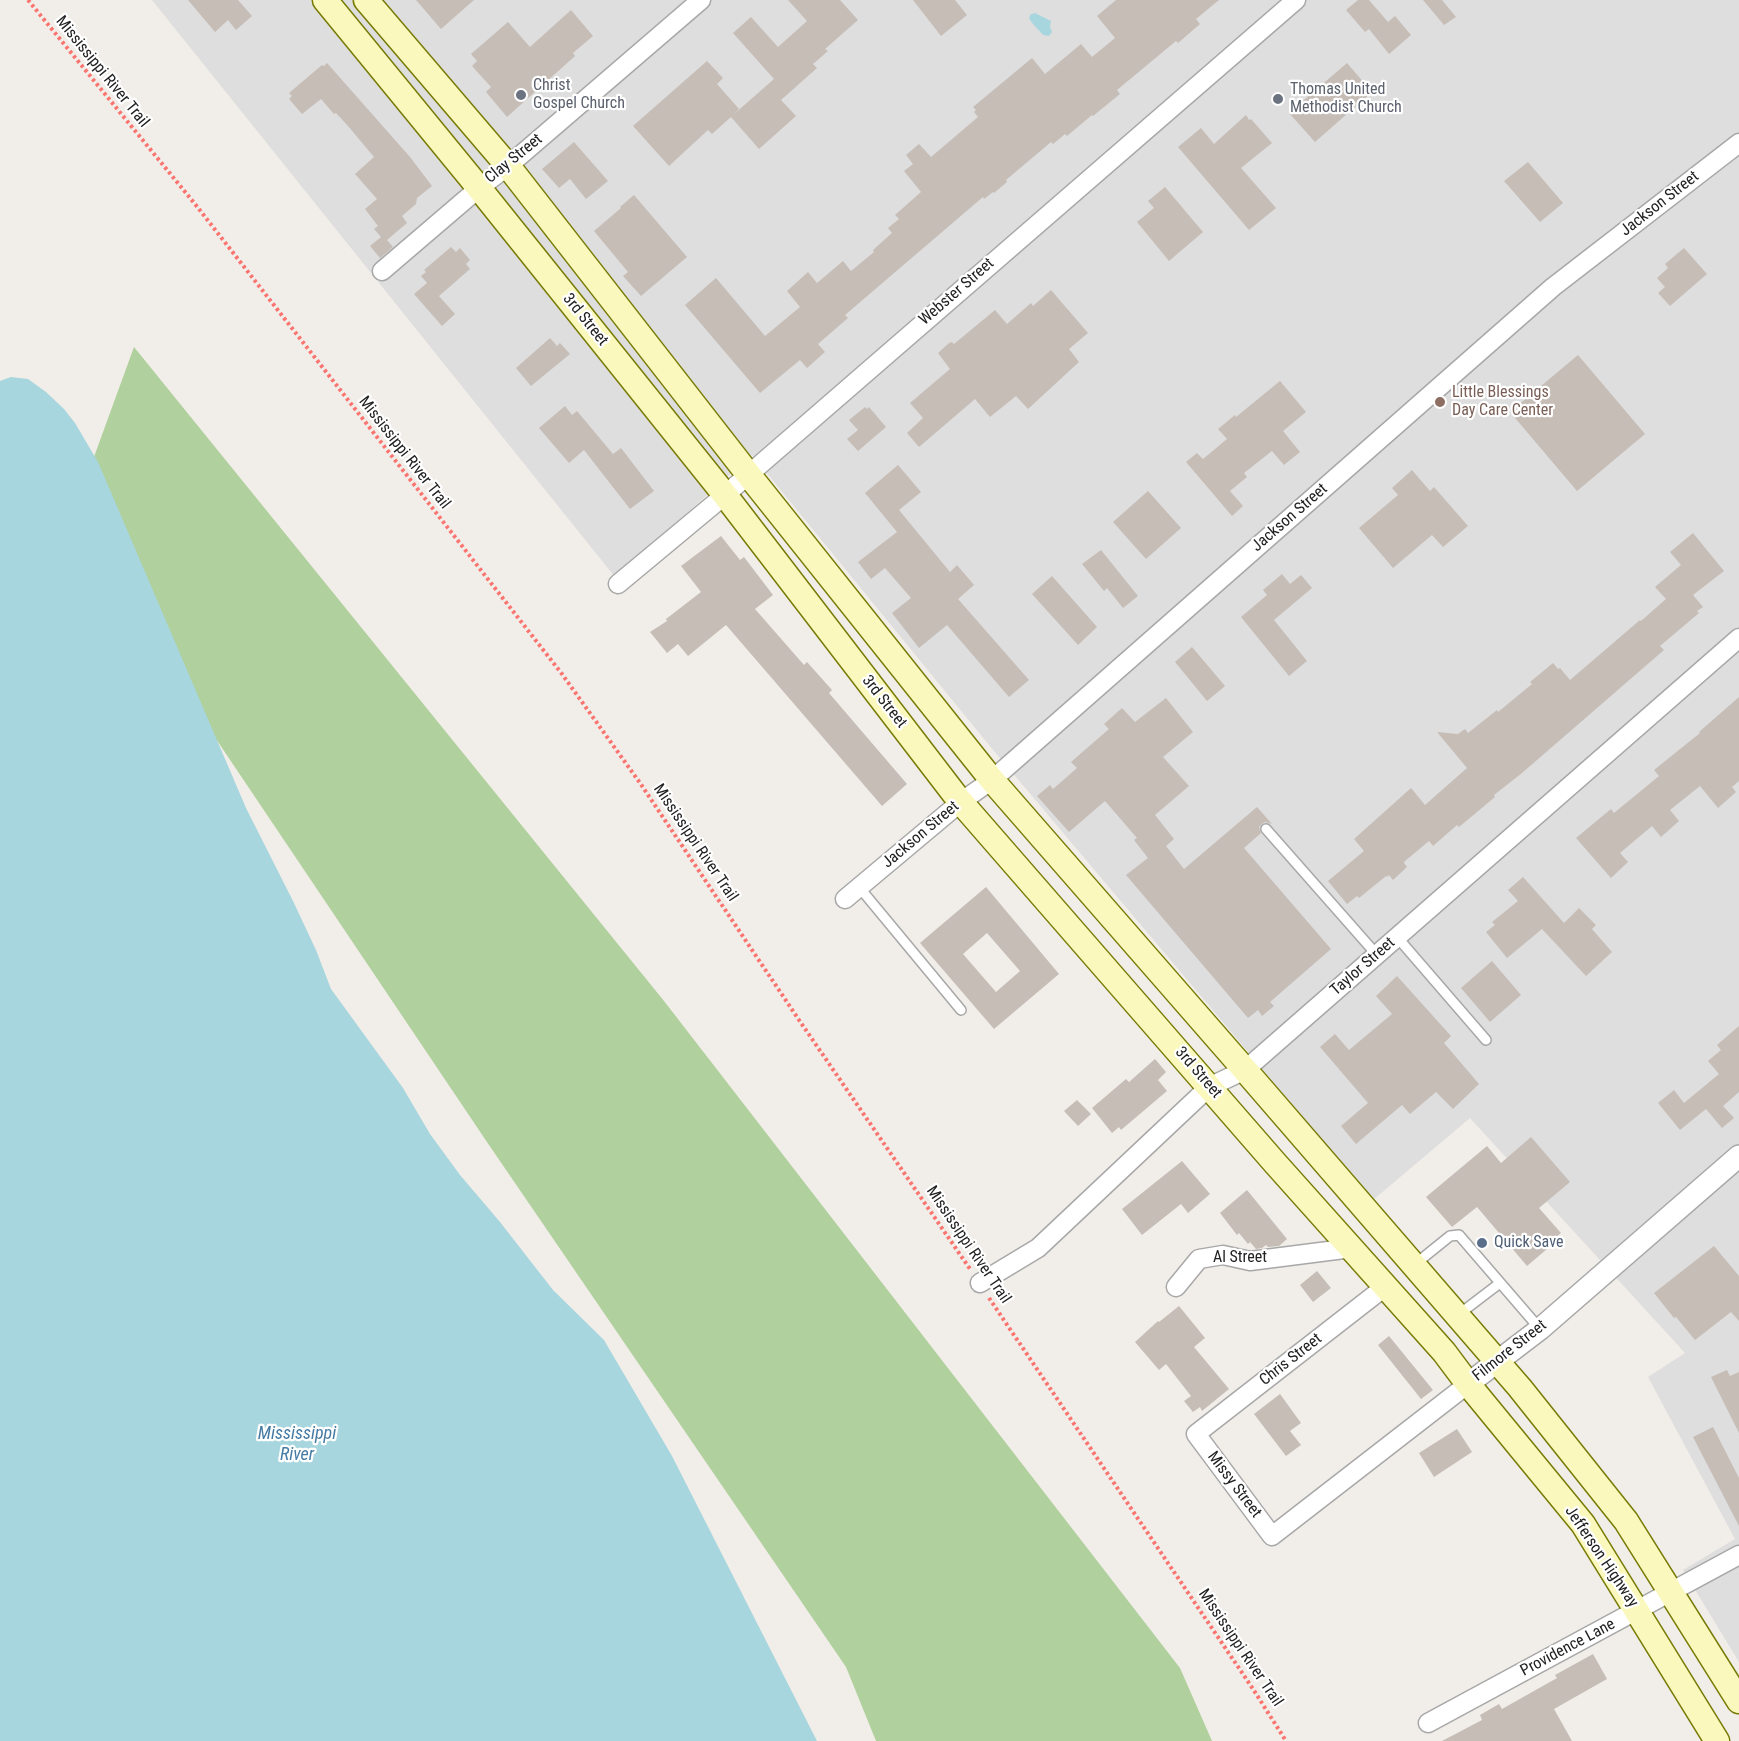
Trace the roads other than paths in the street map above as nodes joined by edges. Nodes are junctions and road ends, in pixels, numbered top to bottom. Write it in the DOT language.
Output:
graph roads {
  1 [pos="325,0"];
  2 [pos="366,0"];
  3 [pos="701,0"];
  4 [pos="1296,0"];
  5 [pos="1739,143"];
  6 [pos="508,166"];
  7 [pos="479,188"];
  8 [pos="382,271"];
  9 [pos="748,474"];
  10 [pos="725,495"];
  11 [pos="618,584"];
  12 [pos="1739,638"];
  13 [pos="992,780"];
  14 [pos="962,801"];
  15 [pos="1266,829"];
  16 [pos="852,893"];
  17 [pos="1397,937"];
  18 [pos="1377,955"];
  19 [pos="962,1010"];
  20 [pos="1486,1040"];
  21 [pos="1245,1070"];
  22 [pos="1209,1087"];
  23 [pos="1739,1156"];
  24 [pos="1352,1248"];
  25 [pos="1414,1265"];
  26 [pos="1500,1282"];
  27 [pos="980,1283"];
  28 [pos="1386,1286"];
  29 [pos="1176,1287"];
  30 [pos="1458,1316"];
  31 [pos="1540,1329"];
  32 [pos="1498,1361"];
  33 [pos="1468,1384"];
  34 [pos="1196,1434"];
  35 [pos="1272,1536"];
  36 [pos="1739,1556"];
  37 [pos="1671,1592"];
  38 [pos="1637,1611"];
  39 [pos="1739,1701"];
  40 [pos="1428,1723"];
  41 [pos="1717,1741"];
  1 -- 7 [label="main road, 3rd Street"];
  2 -- 6 [label="main road, 3rd Street"];
  3 -- 6 [label="street, Clay Street"];
  4 -- 9 [label="street, Webster Street"];
  5 -- 13 [label="street, Jackson Street"];
  6 -- 7 [label="street, Clay Street"];
  6 -- 9 [label="main road, 3rd Street"];
  7 -- 8 [label="street, Clay Street"];
  7 -- 10 [label="main road, 3rd Street"];
  9 -- 10 [label="street, Webster Street"];
  9 -- 13 [label="main road, 3rd Street"];
  10 -- 11 [label="street, Webster Street"];
  10 -- 14 [label="main road, 3rd Street"];
  12 -- 17 [label="street, Taylor Street"];
  13 -- 14 [label="street, Jackson Street"];
  13 -- 21 [label="main road, 3rd Street"];
  14 -- 16 [label="street, Jackson Street"];
  14 -- 22 [label="main road, 3rd Street"];
  15 -- 18 [label="lane"];
  16 -- 19 [label="lane"];
  17 -- 18 [label="street, Taylor Street"];
  17 -- 20 [label="lane"];
  18 -- 21 [label="street, Taylor Street"];
  21 -- 22 [label="street, Taylor Street"];
  21 -- 25 [label="main road, 3rd Street"];
  22 -- 24 [label="main road, 3rd Street"];
  22 -- 27 [label="street, Taylor Street"];
  23 -- 31 [label="street, Filmore Street"];
  24 -- 28 [label="main road, 3rd Street"];
  24 -- 29 [label="street, Al Street"];
  25 -- 26 [label="lane"];
  25 -- 30 [label="main road, 3rd Street"];
  26 -- 30 [label="lane"];
  26 -- 31 [label="lane"];
  28 -- 33 [label="main road, 3rd Street"];
  28 -- 34 [label="street, Chris Street"];
  30 -- 32 [label="main road, 3rd Street"];
  31 -- 32 [label="street, Filmore Street"];
  32 -- 33 [label="street, Filmore Street"];
  32 -- 37 [label="main road"];
  33 -- 35 [label="street, Filmore Street"];
  33 -- 38 [label="main road, Jefferson Highway"];
  34 -- 35 [label="street, Missy Street"];
  36 -- 37 [label="street, Providence Lane"];
  37 -- 38 [label="street, Providence Lane"];
  37 -- 39 [label="main road"];
  38 -- 40 [label="street, Providence Lane"];
  38 -- 41 [label="main road, Jefferson Highway"];
}
